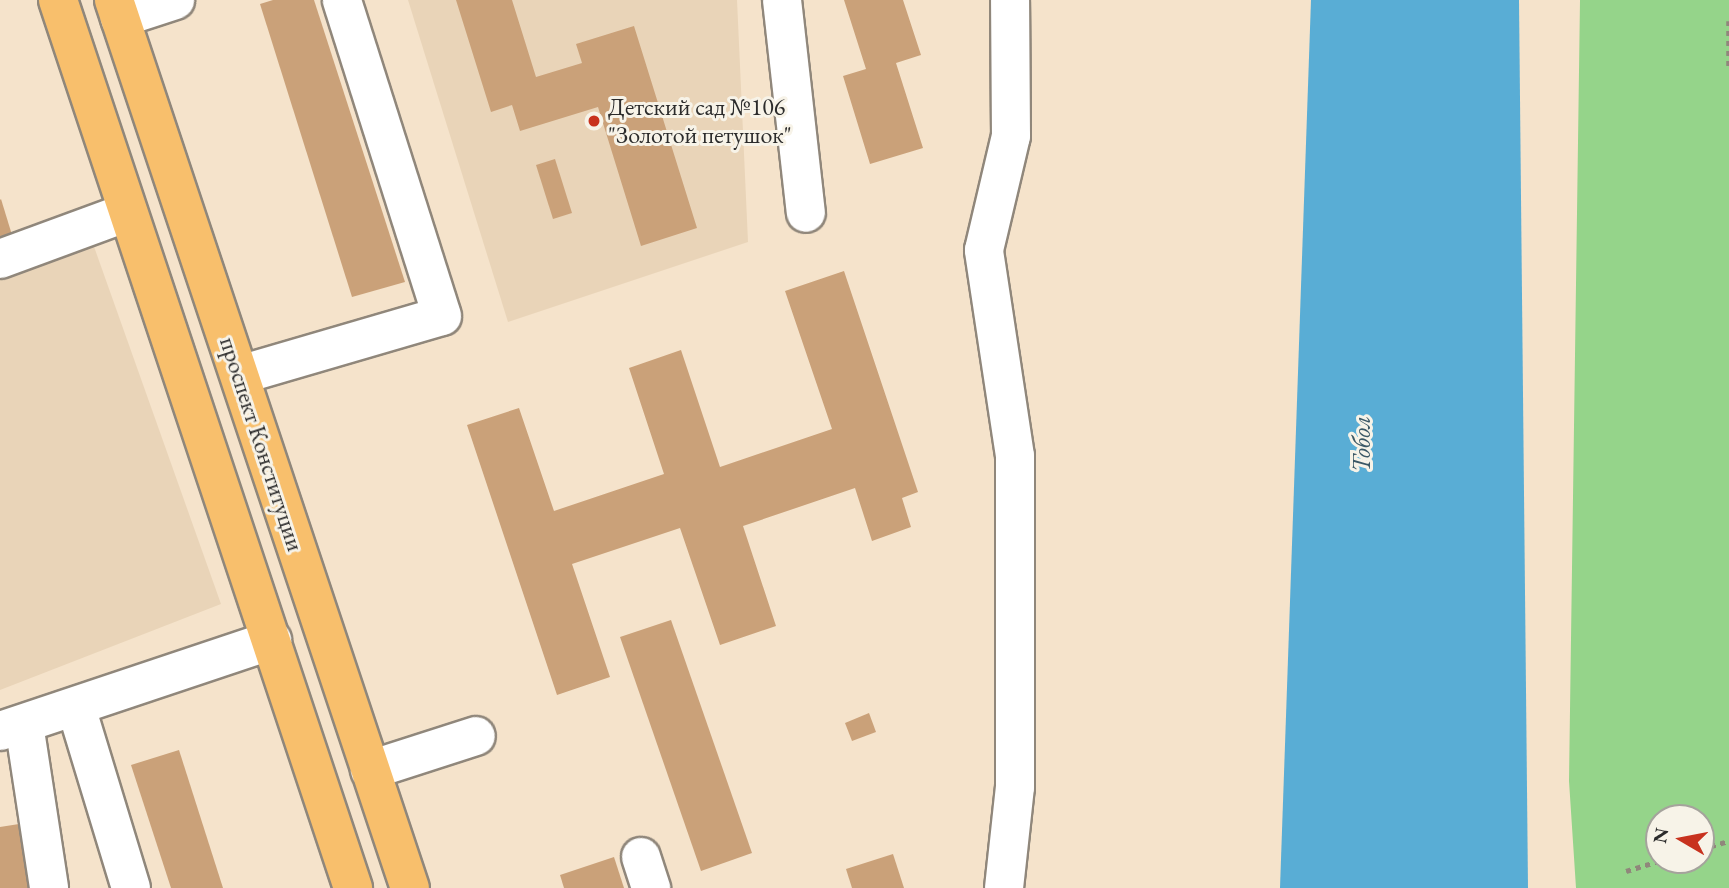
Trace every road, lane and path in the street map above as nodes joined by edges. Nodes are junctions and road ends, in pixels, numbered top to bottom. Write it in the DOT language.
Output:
graph roads {
  1 [pos="175,0"];
  2 [pos="342,0"];
  3 [pos="782,0"];
  4 [pos="1010,0"];
  5 [pos="117,9"];
  6 [pos="63,18"];
  7 [pos="1729,21"];
  8 [pos="1729,69"];
  9 [pos="128,212"];
  10 [pos="806,213"];
  11 [pos="0,259"];
  12 [pos="240,375"];
  13 [pos="322,624"];
  14 [pos="272,640"];
  15 [pos="76,707"];
  16 [pos="12,727"];
  17 [pos="476,736"];
  18 [pos="370,771"];
  19 [pos="1645,865"];
  20 [pos="1626,871"];
  21 [pos="49,888"];
  22 [pos="131,888"];
  23 [pos="353,888"];
  24 [pos="410,888"];
  25 [pos="1004,888"];
  1 -- 5 [label="lane"];
  2 -- 12 [label="lane"];
  3 -- 10 [label="lane"];
  4 -- 25 [label="lane"];
  5 -- 6 [label="main road"];
  5 -- 12 [label="main road, проспект Конституции"];
  6 -- 9 [label="main road"];
  7 -- 8 [label="path"];
  9 -- 11 [label="lane"];
  9 -- 14 [label="main road"];
  12 -- 13 [label="main road, проспект Конституции"];
  13 -- 14 [label="main road"];
  13 -- 18 [label="main road, проспект Конституции"];
  14 -- 15 [label="lane"];
  14 -- 23 [label="main road"];
  15 -- 16 [label="lane"];
  15 -- 22 [label="lane"];
  16 -- 21 [label="lane"];
  17 -- 18 [label="lane"];
  18 -- 24 [label="main road, проспект Конституции"];
  19 -- 20 [label="path"];
}
